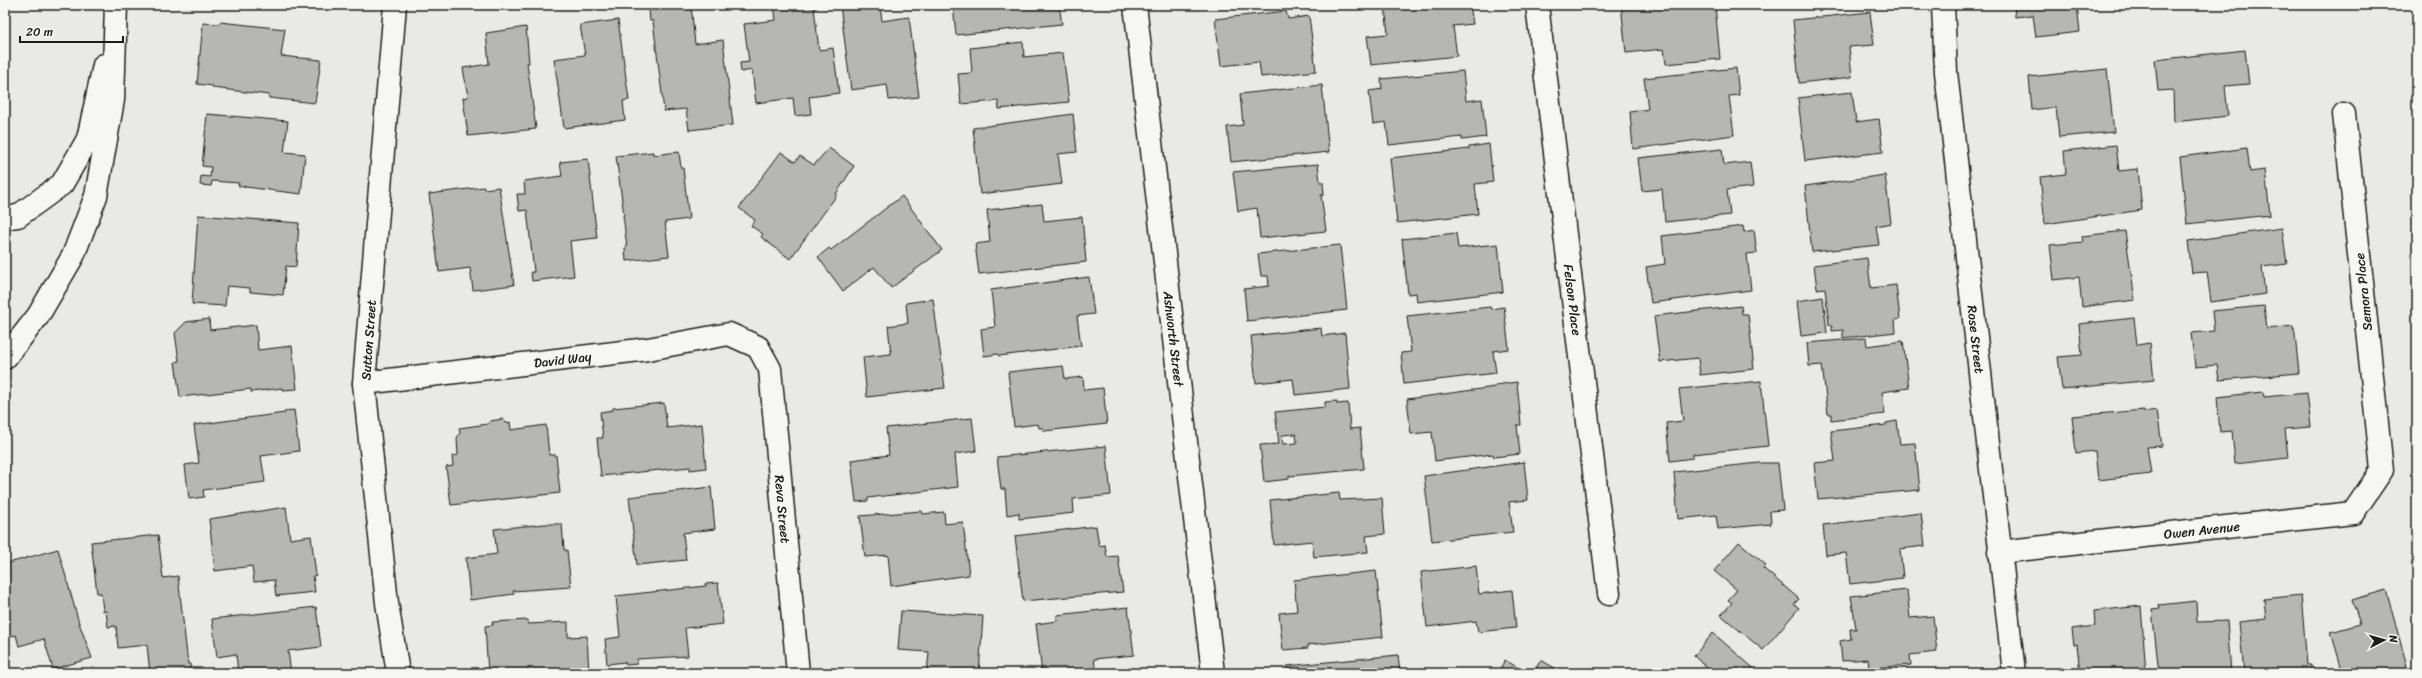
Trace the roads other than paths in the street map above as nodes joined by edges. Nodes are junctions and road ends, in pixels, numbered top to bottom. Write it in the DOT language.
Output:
graph roads {
  1 [pos="395,5"];
  2 [pos="1136,5"];
  3 [pos="1537,5"];
  4 [pos="1943,5"];
  5 [pos="115,10"];
  6 [pos="2344,114"];
  7 [pos="5,218"];
  8 [pos="758,347"];
  9 [pos="5,358"];
  10 [pos="364,383"];
  11 [pos="2382,470"];
  12 [pos="1999,552"];
  13 [pos="1609,594"];
  14 [pos="398,673"];
  15 [pos="798,673"];
  16 [pos="1213,673"];
  17 [pos="2014,673"];
  1 -- 10 [label="main road, Sutton Street"];
  2 -- 16 [label="main road, Ashworth Street"];
  3 -- 13 [label="main road, Felson Place"];
  4 -- 12 [label="main road, Rose Street"];
  5 -- 7 [label="main road"];
  5 -- 9 [label="main road"];
  6 -- 11 [label="main road, Semora Place"];
  8 -- 10 [label="main road, David Way"];
  8 -- 15 [label="main road, Reva Street"];
  10 -- 14 [label="main road, Sutton Street"];
  11 -- 12 [label="main road, Owen Avenue"];
  12 -- 17 [label="main road, Rose Street"];
}
